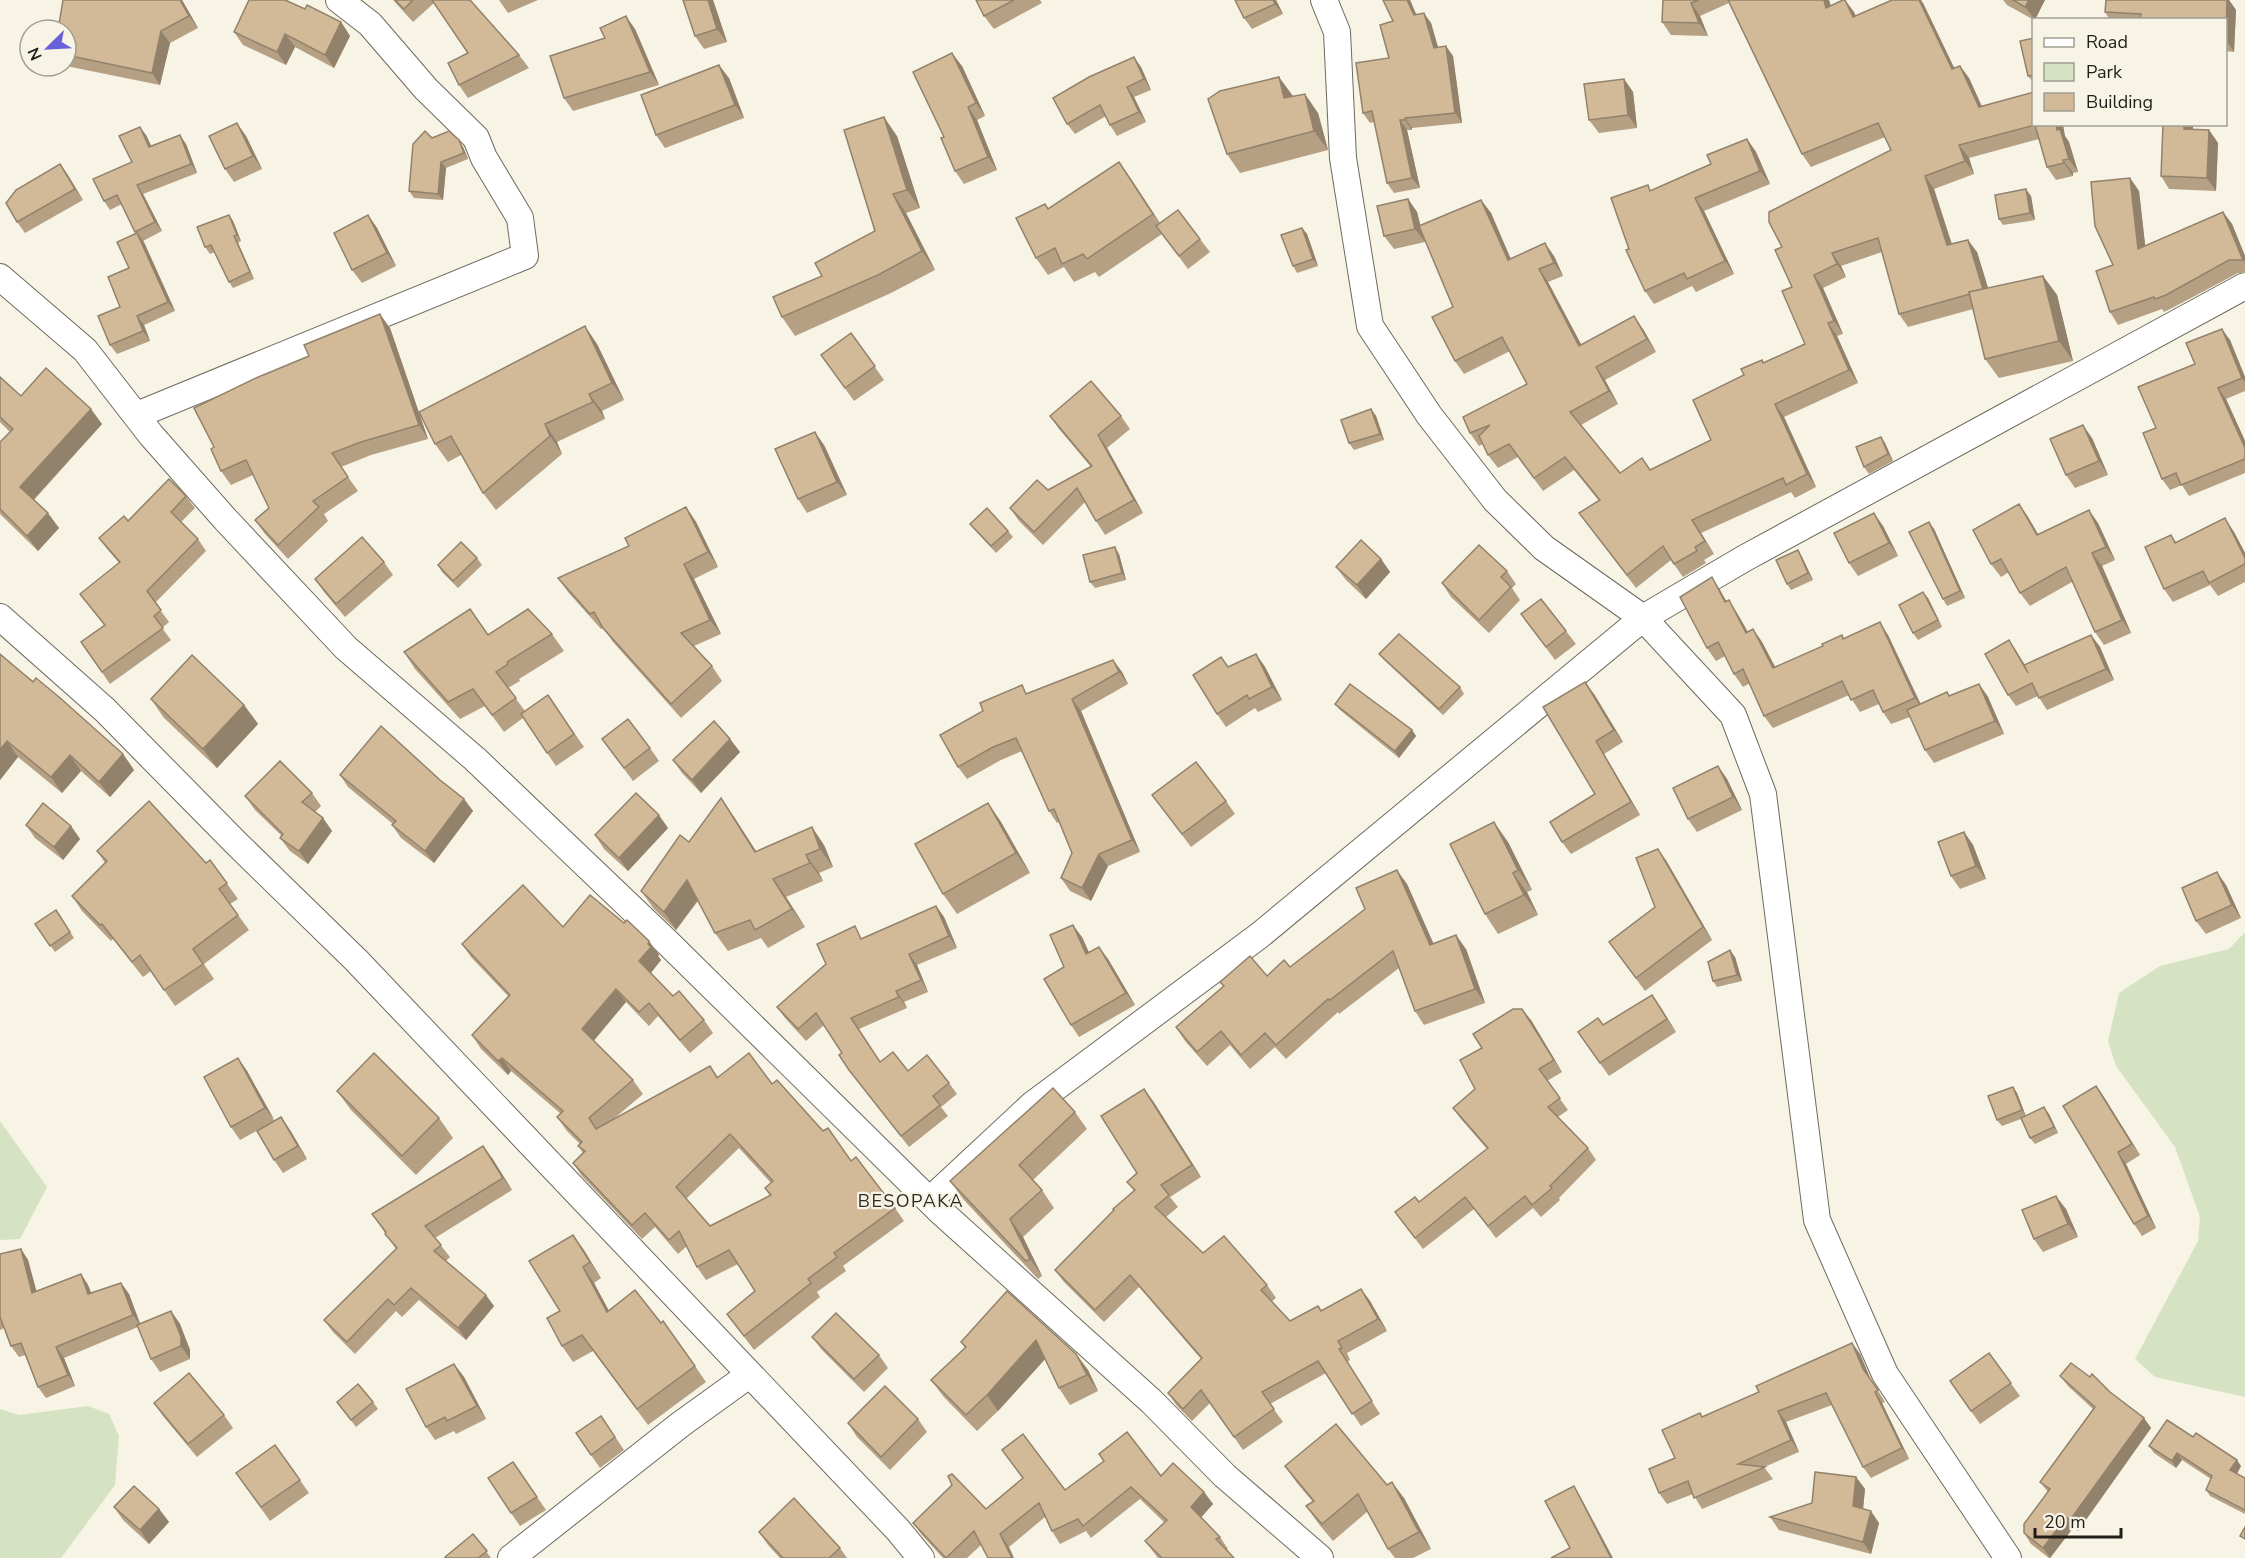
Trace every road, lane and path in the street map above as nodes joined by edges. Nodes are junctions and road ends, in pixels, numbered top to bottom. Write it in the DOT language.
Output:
graph roads {
  1 [pos="339,0"];
  2 [pos="1324,0"];
  3 [pos="0,277"];
  4 [pos="2245,286"];
  5 [pos="137,415"];
  6 [pos="0,617"];
  7 [pos="1643,618"];
  8 [pos="930,1200"];
  9 [pos="749,1375"];
  10 [pos="511,1558"];
  11 [pos="921,1558"];
  12 [pos="1320,1558"];
  13 [pos="2008,1558"];
  1 -- 5 [label="street"];
  2 -- 7 [label="street"];
  3 -- 5 [label="street"];
  4 -- 7 [label="street"];
  5 -- 8 [label="street"];
  6 -- 9 [label="street"];
  7 -- 8 [label="street"];
  7 -- 13 [label="street"];
  8 -- 12 [label="street"];
  9 -- 10 [label="street"];
  9 -- 11 [label="street"];
}
